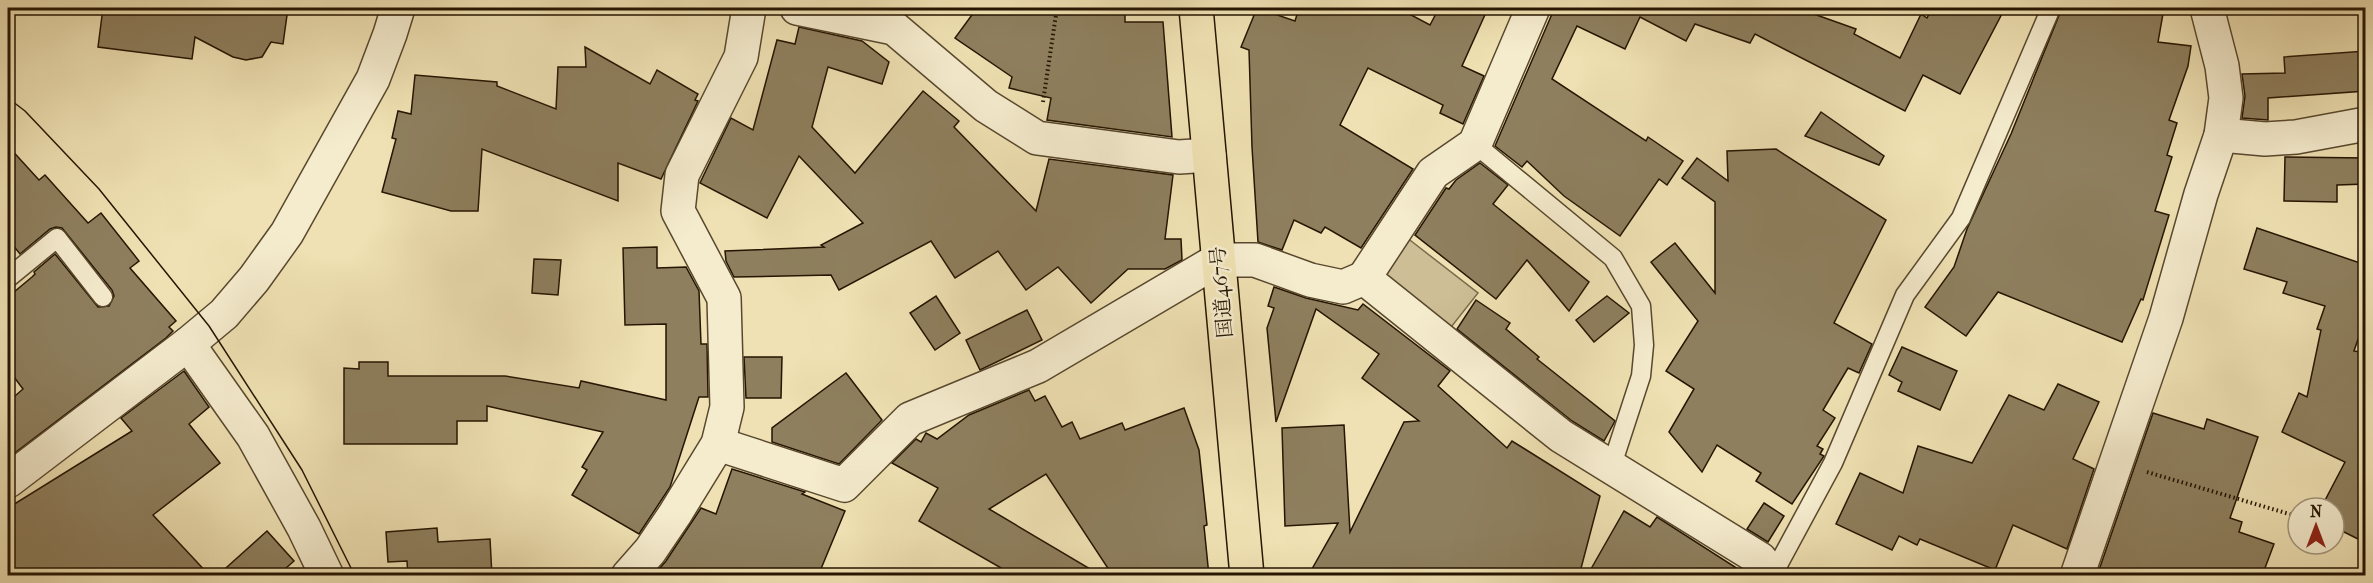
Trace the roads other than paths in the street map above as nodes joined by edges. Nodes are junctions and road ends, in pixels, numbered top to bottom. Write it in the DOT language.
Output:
graph roads {
  1 [pos="398,8"];
  2 [pos="749,8"];
  3 [pos="797,8"];
  4 [pos="1196,8"];
  5 [pos="1533,8"];
  6 [pos="2051,8"];
  7 [pos="2207,8"];
  8 [pos="2366,124"];
  9 [pos="2221,135"];
  10 [pos="1475,144"];
  11 [pos="1209,155"];
  12 [pos="1218,261"];
  13 [pos="8,278"];
  14 [pos="1364,278"];
  15 [pos="103,297"];
  16 [pos="188,344"];
  17 [pos="718,444"];
  18 [pos="1611,468"];
  19 [pos="8,481"];
  20 [pos="1772,575"];
  21 [pos="327,576"];
  22 [pos="628,576"];
  23 [pos="1247,576"];
  24 [pos="2077,576"];
  1 -- 16 [label="street"];
  2 -- 17 [label="street"];
  3 -- 11 [label="street"];
  4 -- 11 [label="highway, 国道467号"];
  5 -- 10 [label="street"];
  6 -- 20 [label="lane"];
  7 -- 9 [label="street"];
  8 -- 9 [label="street"];
  9 -- 24 [label="street"];
  10 -- 14 [label="street"];
  10 -- 18 [label="lane"];
  11 -- 12 [label="highway, 国道467号"];
  12 -- 14 [label="street"];
  12 -- 17 [label="street"];
  12 -- 23 [label="highway, 国道467号"];
  13 -- 15 [label="lane"];
  14 -- 18 [label="street"];
  16 -- 19 [label="street"];
  16 -- 21 [label="street"];
  17 -- 22 [label="street"];
  18 -- 20 [label="street"];
}
